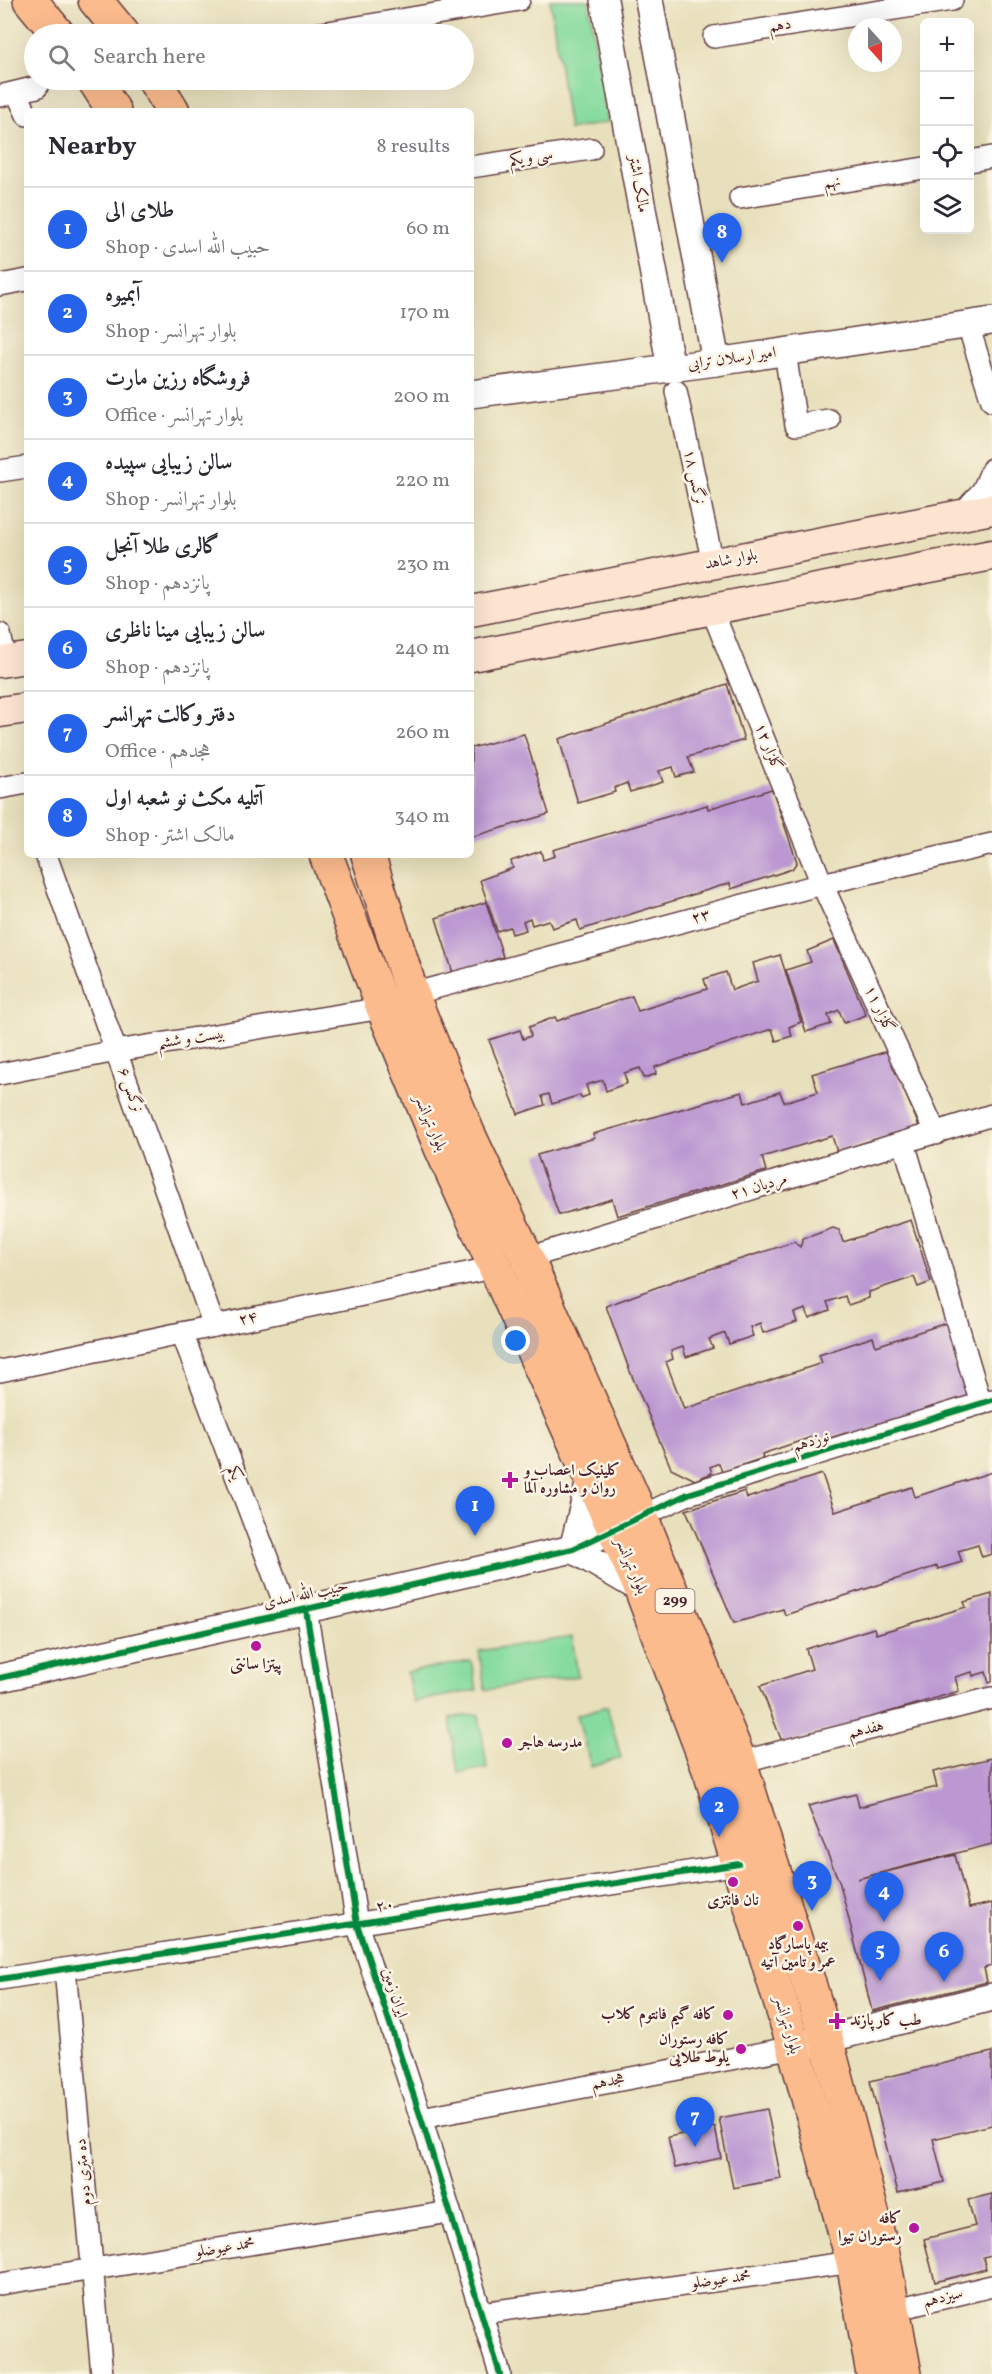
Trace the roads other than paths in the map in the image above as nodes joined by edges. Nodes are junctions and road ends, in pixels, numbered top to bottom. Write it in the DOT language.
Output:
graph roads {
  1 [pos="30,0"];
  2 [pos="95,0"];
  3 [pos="519,0"];
  4 [pos="604,0"];
  5 [pos="649,0"];
  6 [pos="951,0"];
  7 [pos="50,24"];
  8 [pos="115,24"];
  9 [pos="376,24"];
  10 [pos="714,36"];
  11 [pos="100,90"];
  12 [pos="160,90"];
  13 [pos="18,92"];
  14 [pos="24,108"];
  15 [pos="112,108"];
  16 [pos="171,108"];
  17 [pos="591,149"];
  18 [pos="992,157"];
  19 [pos="974,160"];
  20 [pos="474,167"];
  21 [pos="920,169"];
  22 [pos="740,198"];
  23 [pos="24,281"];
  24 [pos="0,285"];
  25 [pos="980,323"];
  26 [pos="785,352"];
  27 [pos="716,362"];
  28 [pos="674,379"];
  29 [pos="474,394"];
  30 [pos="992,400"];
  31 [pos="829,420"];
  32 [pos="24,467"];
  33 [pos="992,469"];
  34 [pos="0,471"];
  35 [pos="992,509"];
  36 [pos="961,515"];
  37 [pos="992,555"];
  38 [pos="713,564"];
  39 [pos="474,610"];
  40 [pos="712,610"];
  41 [pos="474,655"];
  42 [pos="24,708"];
  43 [pos="0,712"];
  44 [pos="0,788"];
  45 [pos="24,790"];
  46 [pos="992,844"];
  47 [pos="47,858"];
  48 [pos="327,858"];
  49 [pos="369,858"];
  50 [pos="822,884"];
  51 [pos="398,1001"];
  52 [pos="116,1051"];
  53 [pos="0,1074"];
  54 [pos="992,1115"];
  55 [pos="936,1134"];
  56 [pos="904,1143"];
  57 [pos="511,1262"];
  58 [pos="214,1326"];
  59 [pos="182,1333"];
  60 [pos="0,1371"];
  61 [pos="986,1402"];
  62 [pos="616,1502"];
  63 [pos="573,1548"];
  64 [pos="641,1567"];
  65 [pos="297,1612"];
  66 [pos="0,1678"];
  67 [pos="992,1698"];
  68 [pos="740,1762"];
  69 [pos="739,1864"];
  70 [pos="357,1924"];
  71 [pos="65,1969"];
  72 [pos="0,1978"];
  73 [pos="992,1996"];
  74 [pos="826,2038"];
  75 [pos="794,2047"];
  76 [pos="421,2118"];
  77 [pos="450,2212"];
  78 [pos="853,2262"];
  79 [pos="93,2269"];
  80 [pos="0,2284"];
  81 [pos="992,2286"];
  82 [pos="893,2310"];
  83 [pos="481,2313"];
  84 [pos="102,2374"];
  85 [pos="500,2374"];
  86 [pos="873,2374"];
  87 [pos="905,2374"];
  1 -- 7 [label="main road"];
  2 -- 8 [label="main road"];
  3 -- 9 [label="street"];
  4 -- 28 [label="street, مالک اشتر"];
  5 -- 27 [label="street"];
  6 -- 10 [label="street, دهم"];
  11 -- 15 [label="main road"];
  12 -- 16 [label="main road"];
  13 -- 14 [label="street"];
  17 -- 20 [label="street, سی و یکم"];
  18 -- 19 [label="street"];
  21 -- 22 [label="street, نهم"];
  23 -- 24 [label="street"];
  25 -- 26 [label="street, امیر ارسلان ترابی"];
  25 -- 30 [label="street"];
  26 -- 27 [label="street, امیر ارسلان ترابی"];
  26 -- 31 [label="street"];
  27 -- 28 [label="street, امیر ارسلان ترابی"];
  28 -- 29 [label="street, امیر ارسلان ترابی"];
  28 -- 38 [label="street, نرگس ۱۸"];
  32 -- 34 [label="street"];
  33 -- 36 [label="street"];
  35 -- 36 [label="main road, بلوار شاهد"];
  36 -- 38 [label="main road, بلوار شاهد"];
  37 -- 40 [label="main road"];
  38 -- 39 [label="main road, بلوار شاهد"];
  40 -- 41 [label="main road"];
  40 -- 50 [label="street, گلزار ۱۲"];
  42 -- 43 [label="main road"];
  44 -- 45 [label="street"];
  46 -- 50 [label="street, ۲۳"];
  47 -- 52 [label="street, نرگس ۶"];
  48 -- 51 [label="main road, بلوار تهرانسر"];
  49 -- 51 [label="main road, بلوار تهرانسر / 299"];
  50 -- 51 [label="street, ۲۳"];
  50 -- 55 [label="street, گلزار ۱۱"];
  51 -- 52 [label="street, بیست و ششم"];
  51 -- 57 [label="main road, بلوار تهرانسر / 299"];
  52 -- 53 [label="street, بیست و ششم"];
  52 -- 58 [label="street, نرگس ۶"];
  54 -- 55 [label="street, ۲۱ مردیان"];
  55 -- 56 [label="street, ۲۱ مردیان"];
  56 -- 57 [label="street, ۲۱ مردیان"];
  56 -- 61 [label="street"];
  57 -- 58 [label="street, ۲۴"];
  57 -- 62 [label="main road, بلوار تهرانسر / 299"];
  58 -- 59 [label="street, ۲۴"];
  59 -- 60 [label="street, ۲۴"];
  59 -- 65 [label="street, یکم"];
  61 -- 62 [label="street, نوزدهم"];
  62 -- 63 [label="street"];
  62 -- 63 [label="street, حبیب الله اسدی"];
  62 -- 64 [label="main road, بلوار تهرانسر / 299"];
  63 -- 64 [label="street"];
  63 -- 65 [label="street, حبیب الله اسدی"];
  64 -- 68 [label="main road, بلوار تهرانسر / 299"];
  64 -- 69 [label="main road, بلوار تهرانسر"];
  65 -- 66 [label="street, حبیب الله اسدی"];
  65 -- 70 [label="street, ایران زمین"];
  67 -- 68 [label="street, هفدهم"];
  68 -- 74 [label="main road, بلوار تهرانسر / 299"];
  69 -- 70 [label="street, ۲۰"];
  69 -- 75 [label="main road, بلوار تهرانسر"];
  70 -- 71 [label="street, ۲۰"];
  70 -- 76 [label="street, ایران زمین"];
  71 -- 72 [label="street, ۲۰"];
  71 -- 79 [label="street, ده متری دوم"];
  73 -- 74 [label="street"];
  74 -- 75 [label="street"];
  74 -- 82 [label="main road, بلوار تهرانسر / 299"];
  75 -- 76 [label="street, هجدهم"];
  75 -- 78 [label="main road, بلوار تهرانسر"];
  76 -- 77 [label="street, ایران زمین"];
  77 -- 79 [label="street, محمد عیوضلو"];
  77 -- 83 [label="street, ایران زمین"];
  78 -- 83 [label="street, محمد عیوضلو"];
  78 -- 86 [label="main road, بلوار تهرانسر"];
  79 -- 80 [label="street, محمد عیوضلو"];
  79 -- 84 [label="street, ده متری دوم"];
  81 -- 82 [label="street, سیزدهم"];
  82 -- 87 [label="main road, بلوار تهرانسر / 299"];
  83 -- 85 [label="street, ایران زمین"];
}
